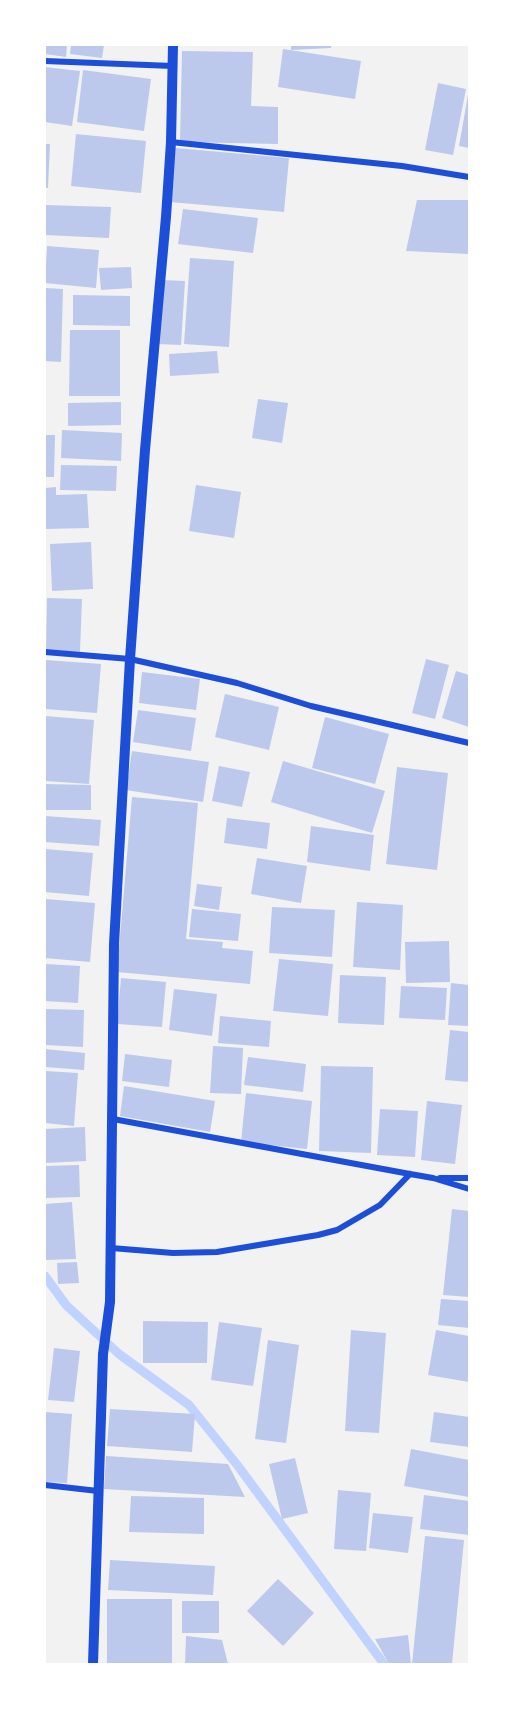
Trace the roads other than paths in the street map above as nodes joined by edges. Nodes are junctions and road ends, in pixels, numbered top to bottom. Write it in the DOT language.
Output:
graph roads {
  1 [pos="173,45"];
  2 [pos="45,62"];
  3 [pos="173,66"];
  4 [pos="171,142"];
  5 [pos="469,177"];
  6 [pos="45,652"];
  7 [pos="130,659"];
  8 [pos="469,743"];
  9 [pos="113,1119"];
  10 [pos="411,1174"];
  11 [pos="433,1178"];
  12 [pos="469,1178"];
  13 [pos="469,1189"];
  14 [pos="111,1248"];
  15 [pos="45,1485"];
  16 [pos="98,1491"];
  17 [pos="93,1664"];
  1 -- 3 [label="street"];
  2 -- 3 [label="street"];
  3 -- 4 [label="street"];
  4 -- 5 [label="street"];
  4 -- 7 [label="street"];
  6 -- 7 [label="street"];
  7 -- 8 [label="street"];
  7 -- 9 [label="street"];
  9 -- 10 [label="street"];
  9 -- 14 [label="street"];
  10 -- 11 [label="street"];
  10 -- 14 [label="street"];
  11 -- 12 [label="street"];
  11 -- 13 [label="street"];
  14 -- 16 [label="street"];
  15 -- 16 [label="street"];
  16 -- 17 [label="street"];
}
